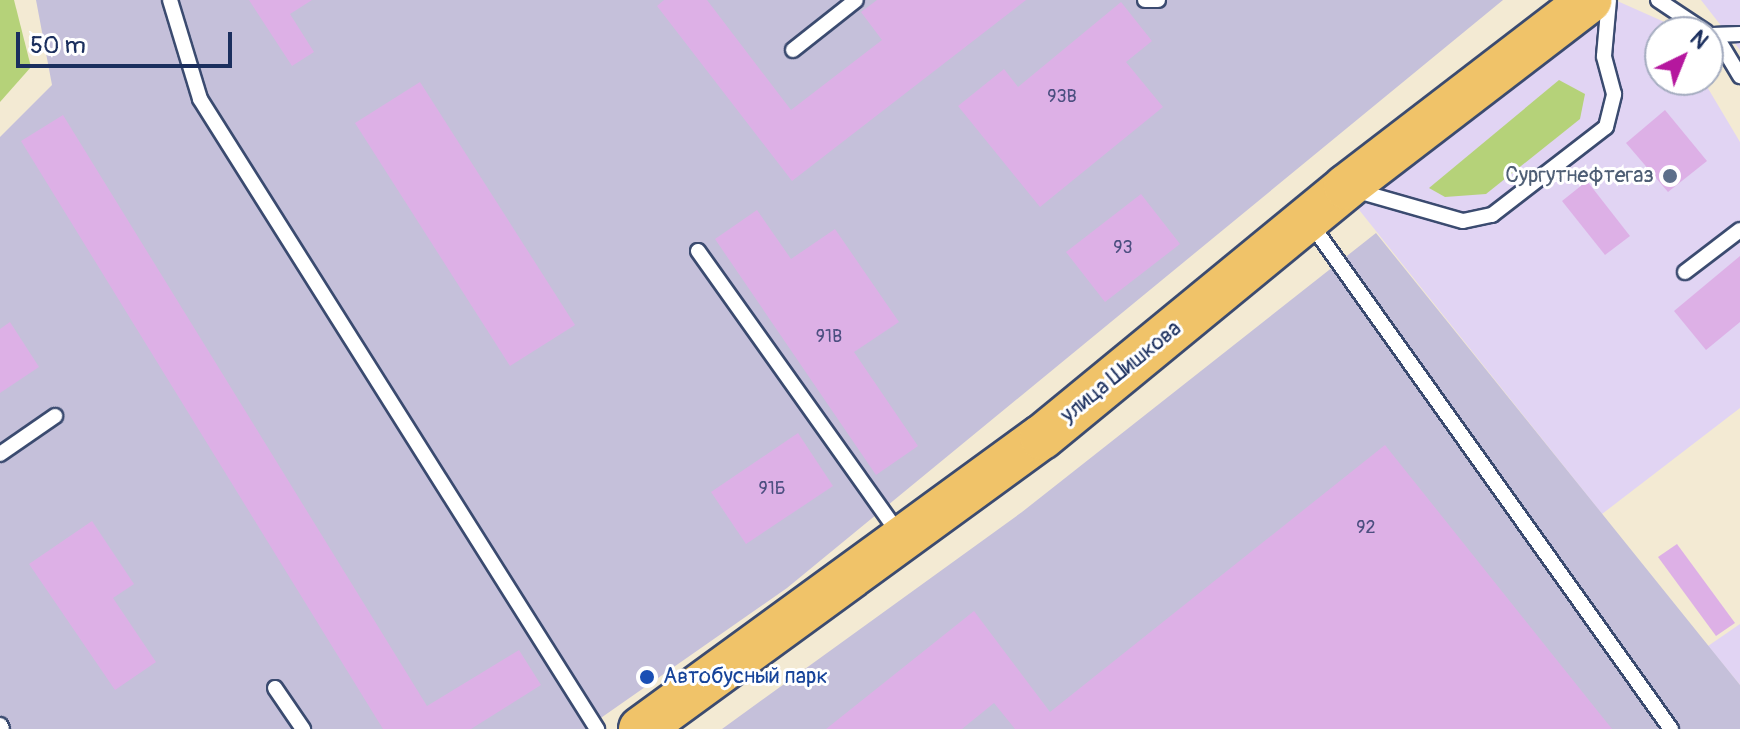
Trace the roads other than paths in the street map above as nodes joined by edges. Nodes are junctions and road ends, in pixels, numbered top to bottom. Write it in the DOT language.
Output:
graph roads {
  1 [pos="170,0"];
  2 [pos="856,0"];
  3 [pos="1145,0"];
  4 [pos="1158,0"];
  5 [pos="1590,0"];
  6 [pos="1609,0"];
  7 [pos="1658,0"];
  8 [pos="1682,16"];
  9 [pos="793,50"];
  10 [pos="1724,54"];
  11 [pos="1740,76"];
  12 [pos="1346,187"];
  13 [pos="1308,219"];
  14 [pos="1740,230"];
  15 [pos="698,251"];
  16 [pos="1685,272"];
  17 [pos="55,416"];
  18 [pos="0,454"];
  19 [pos="904,540"];
  20 [pos="275,688"];
  21 [pos="303,729"];
  22 [pos="597,729"];
  23 [pos="641,729"];
  24 [pos="1671,729"];
  1 -- 22 [label="lane"];
  2 -- 9 [label="lane"];
  3 -- 4 [label="lane"];
  5 -- 12 [label="main road, улица Шишкова"];
  6 -- 12 [label="lane"];
  7 -- 8 [label="lane"];
  10 -- 11 [label="lane"];
  12 -- 13 [label="main road, улица Шишкова"];
  13 -- 19 [label="main road, улица Шишкова"];
  13 -- 24 [label="lane"];
  14 -- 16 [label="lane"];
  15 -- 19 [label="lane"];
  17 -- 18 [label="lane"];
  19 -- 23 [label="main road, улица Шишкова"];
  20 -- 21 [label="lane"];
}
